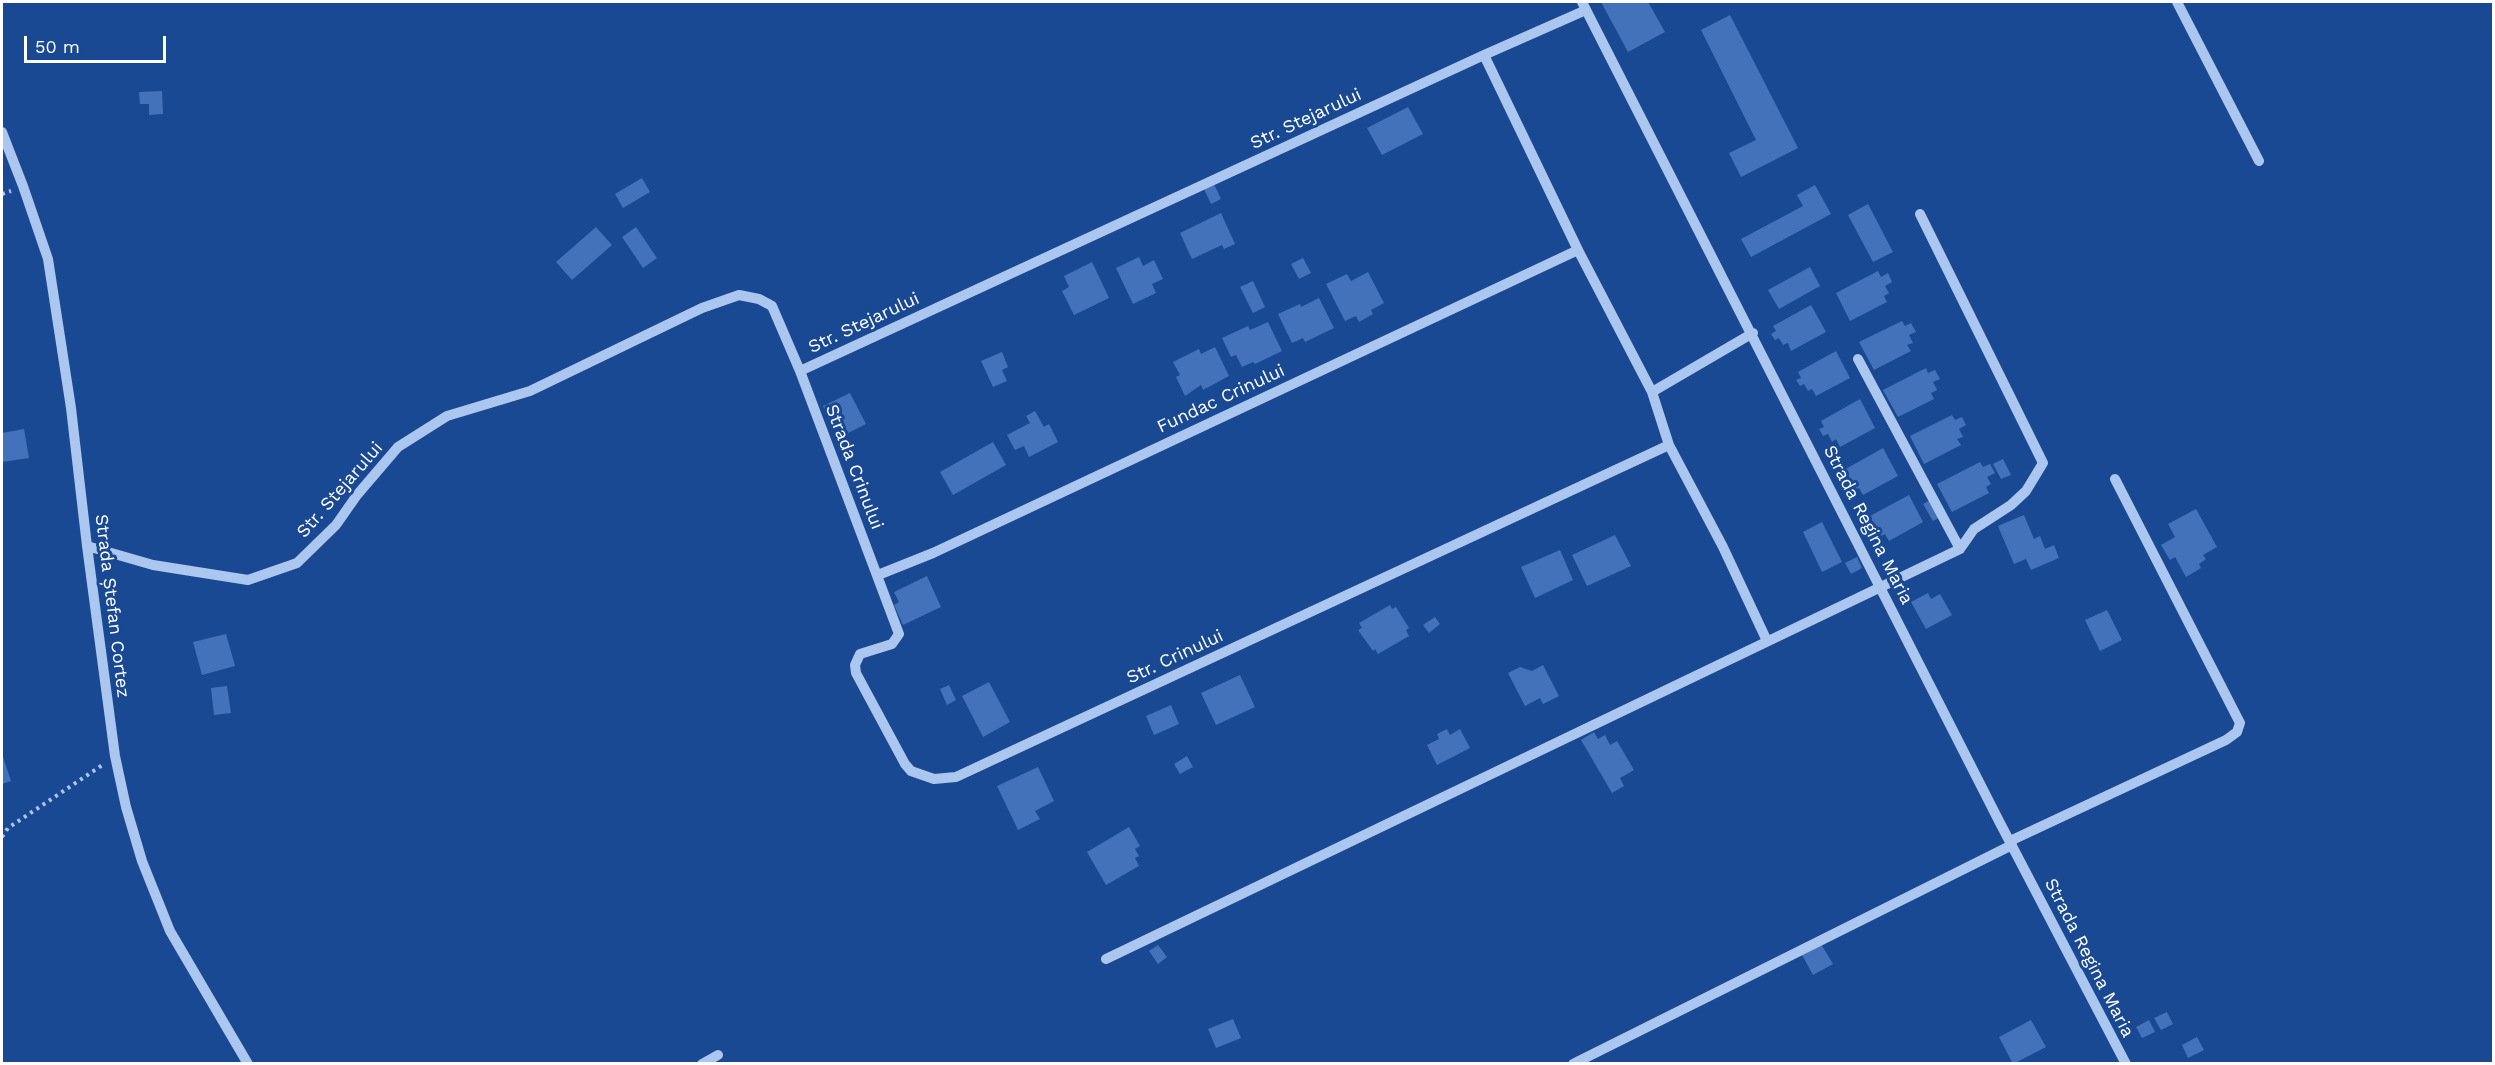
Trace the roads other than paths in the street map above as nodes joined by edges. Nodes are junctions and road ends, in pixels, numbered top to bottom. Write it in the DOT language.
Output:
graph roads {
  1 [pos="2177,2"];
  2 [pos="1584,6"];
  3 [pos="1484,55"];
  4 [pos="2,132"];
  5 [pos="2259,161"];
  6 [pos="1920,214"];
  7 [pos="1578,250"];
  8 [pos="1753,333"];
  9 [pos="1858,358"];
  10 [pos="800,371"];
  11 [pos="1652,393"];
  12 [pos="1669,445"];
  13 [pos="2115,479"];
  14 [pos="87,546"];
  15 [pos="1960,549"];
  16 [pos="878,575"];
  17 [pos="1881,588"];
  18 [pos="1767,640"];
  19 [pos="2011,843"];
  20 [pos="1106,959"];
  21 [pos="718,1055"];
  22 [pos="248,1064"];
  23 [pos="702,1064"];
  24 [pos="1573,1064"];
  25 [pos="2126,1064"];
  1 -- 5 [label="street"];
  2 -- 3 [label="street, Str. Stejarului"];
  2 -- 8 [label="street, Strada Regina Maria"];
  3 -- 7 [label="street"];
  3 -- 10 [label="street, Str. Stejarului"];
  4 -- 14 [label="street, Strada Ștefan Cortez"];
  6 -- 15 [label="street"];
  7 -- 11 [label="street"];
  7 -- 16 [label="street, Fundac Crinului"];
  8 -- 11 [label="street"];
  8 -- 17 [label="street, Strada Regina Maria"];
  9 -- 15 [label="street"];
  10 -- 14 [label="street, Str. Stejarului"];
  10 -- 16 [label="street, Strada Crinului"];
  11 -- 12 [label="street"];
  12 -- 16 [label="street, Str. Crinului"];
  12 -- 18 [label="street"];
  13 -- 19 [label="street"];
  14 -- 22 [label="street, Strada Ștefan Cortez"];
  15 -- 17 [label="street"];
  17 -- 18 [label="street"];
  17 -- 19 [label="street, Strada Regina Maria"];
  18 -- 20 [label="street"];
  19 -- 24 [label="street"];
  19 -- 25 [label="street, Strada Regina Maria"];
  21 -- 23 [label="street"];
}
